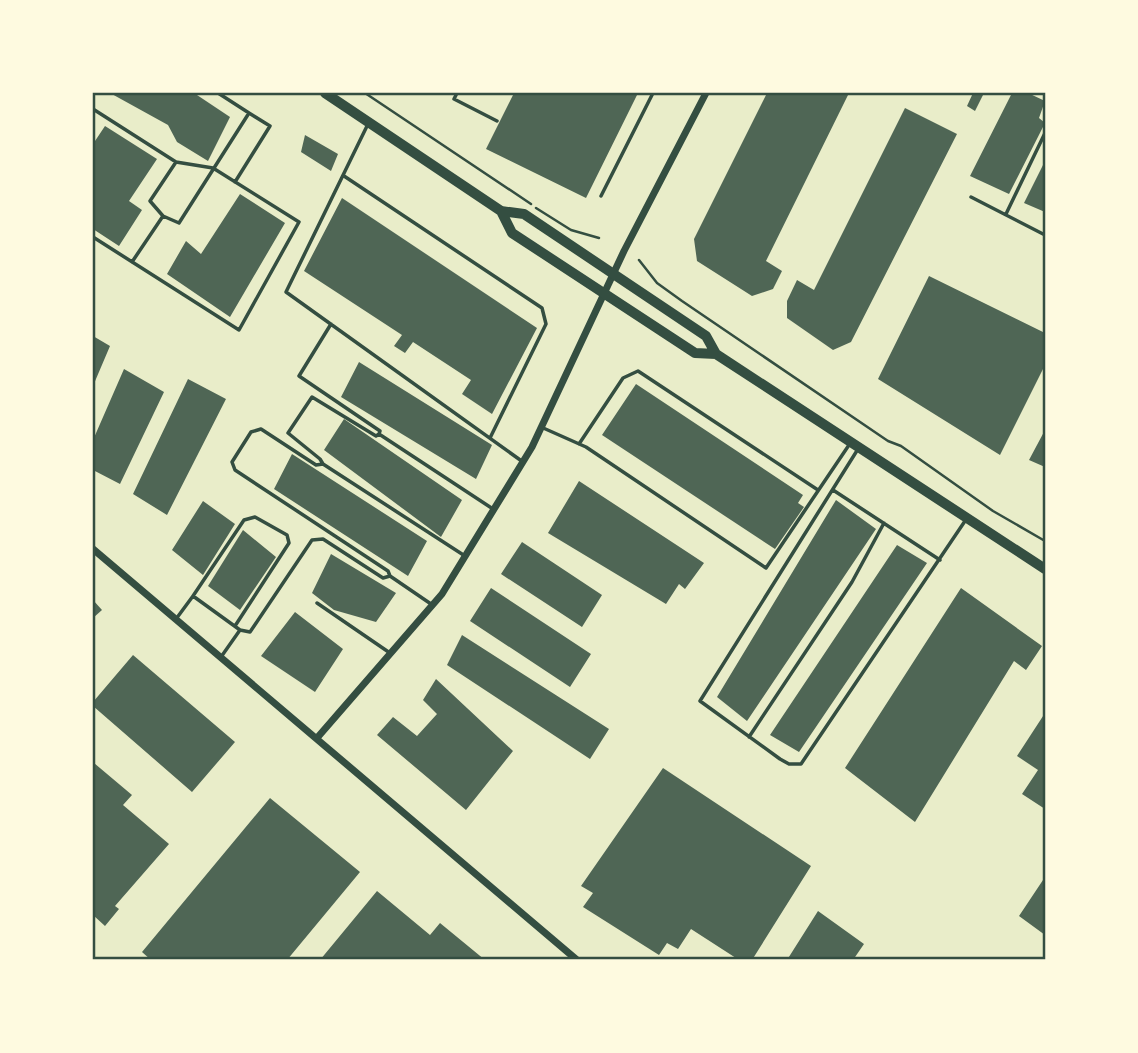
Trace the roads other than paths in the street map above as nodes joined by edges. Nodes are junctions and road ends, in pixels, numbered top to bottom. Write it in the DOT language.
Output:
graph roads {
  1 [pos="218,93"];
  2 [pos="325,93"];
  3 [pos="457,93"];
  4 [pos="653,93"];
  5 [pos="706,93"];
  6 [pos="93,109"];
  7 [pos="249,113"];
  8 [pos="497,121"];
  9 [pos="369,122"];
  10 [pos="1045,134"];
  11 [pos="176,162"];
  12 [pos="215,169"];
  13 [pos="343,175"];
  14 [pos="235,182"];
  15 [pos="601,196"];
  16 [pos="971,197"];
  17 [pos="501,211"];
  18 [pos="1006,214"];
  19 [pos="163,216"];
  20 [pos="1045,235"];
  21 [pos="93,237"];
  22 [pos="132,262"];
  23 [pos="614,274"];
  24 [pos="605,294"];
  25 [pos="331,324"];
  26 [pos="716,354"];
  27 [pos="541,427"];
  28 [pos="379,435"];
  29 [pos="489,438"];
  30 [pos="579,444"];
  31 [pos="855,444"];
  32 [pos="523,462"];
  33 [pos="323,464"];
  34 [pos="818,490"];
  35 [pos="833,490"];
  36 [pos="494,510"];
  37 [pos="967,517"];
  38 [pos="884,523"];
  39 [pos="93,549"];
  40 [pos="465,556"];
  41 [pos="940,560"];
  42 [pos="1045,569"];
  43 [pos="390,576"];
  44 [pos="193,596"];
  45 [pos="317,603"];
  46 [pos="433,605"];
  47 [pos="176,619"];
  48 [pos="235,626"];
  49 [pos="240,630"];
  50 [pos="392,654"];
  51 [pos="221,657"];
  52 [pos="317,738"];
  53 [pos="748,738"];
  54 [pos="577,960"];
  1 -- 7 [label="lane"];
  2 -- 9 [label="main road"];
  3 -- 8 [label="lane"];
  4 -- 15 [label="lane"];
  5 -- 23 [label="street"];
  6 -- 11 [label="lane"];
  7 -- 12 [label="lane"];
  7 -- 14 [label="lane"];
  9 -- 13 [label="lane"];
  9 -- 17 [label="main road"];
  10 -- 18 [label="lane"];
  11 -- 12 [label="lane"];
  11 -- 19 [label="lane"];
  12 -- 14 [label="lane"];
  12 -- 19 [label="lane"];
  13 -- 25 [label="lane"];
  13 -- 29 [label="lane"];
  14 -- 22 [label="lane"];
  16 -- 18 [label="lane"];
  17 -- 23 [label="main road"];
  17 -- 24 [label="main road"];
  18 -- 20 [label="lane"];
  19 -- 22 [label="lane"];
  21 -- 22 [label="lane"];
  23 -- 24 [label="street"];
  23 -- 26 [label="main road"];
  24 -- 26 [label="main road"];
  24 -- 27 [label="street"];
  25 -- 28 [label="lane"];
  25 -- 29 [label="lane"];
  26 -- 31 [label="main road"];
  27 -- 30 [label="lane"];
  27 -- 32 [label="street"];
  28 -- 33 [label="lane"];
  28 -- 36 [label="lane"];
  29 -- 32 [label="lane"];
  30 -- 34 [label="lane"];
  30 -- 34 [label="lane"];
  31 -- 34 [label="lane"];
  31 -- 35 [label="lane"];
  31 -- 37 [label="main road"];
  32 -- 36 [label="street"];
  33 -- 40 [label="lane"];
  33 -- 43 [label="lane"];
  35 -- 38 [label="lane"];
  35 -- 53 [label="lane"];
  36 -- 40 [label="street"];
  37 -- 41 [label="lane"];
  37 -- 42 [label="main road"];
  38 -- 41 [label="lane"];
  38 -- 53 [label="lane"];
  39 -- 47 [label="street"];
  40 -- 46 [label="street"];
  41 -- 53 [label="lane"];
  43 -- 46 [label="lane"];
  43 -- 49 [label="lane"];
  44 -- 47 [label="lane"];
  44 -- 48 [label="lane"];
  44 -- 48 [label="lane"];
  45 -- 50 [label="lane"];
  46 -- 50 [label="street"];
  47 -- 51 [label="street"];
  48 -- 49 [label="lane"];
  49 -- 51 [label="lane"];
  50 -- 52 [label="street"];
  51 -- 52 [label="street"];
  52 -- 54 [label="street"];
}
